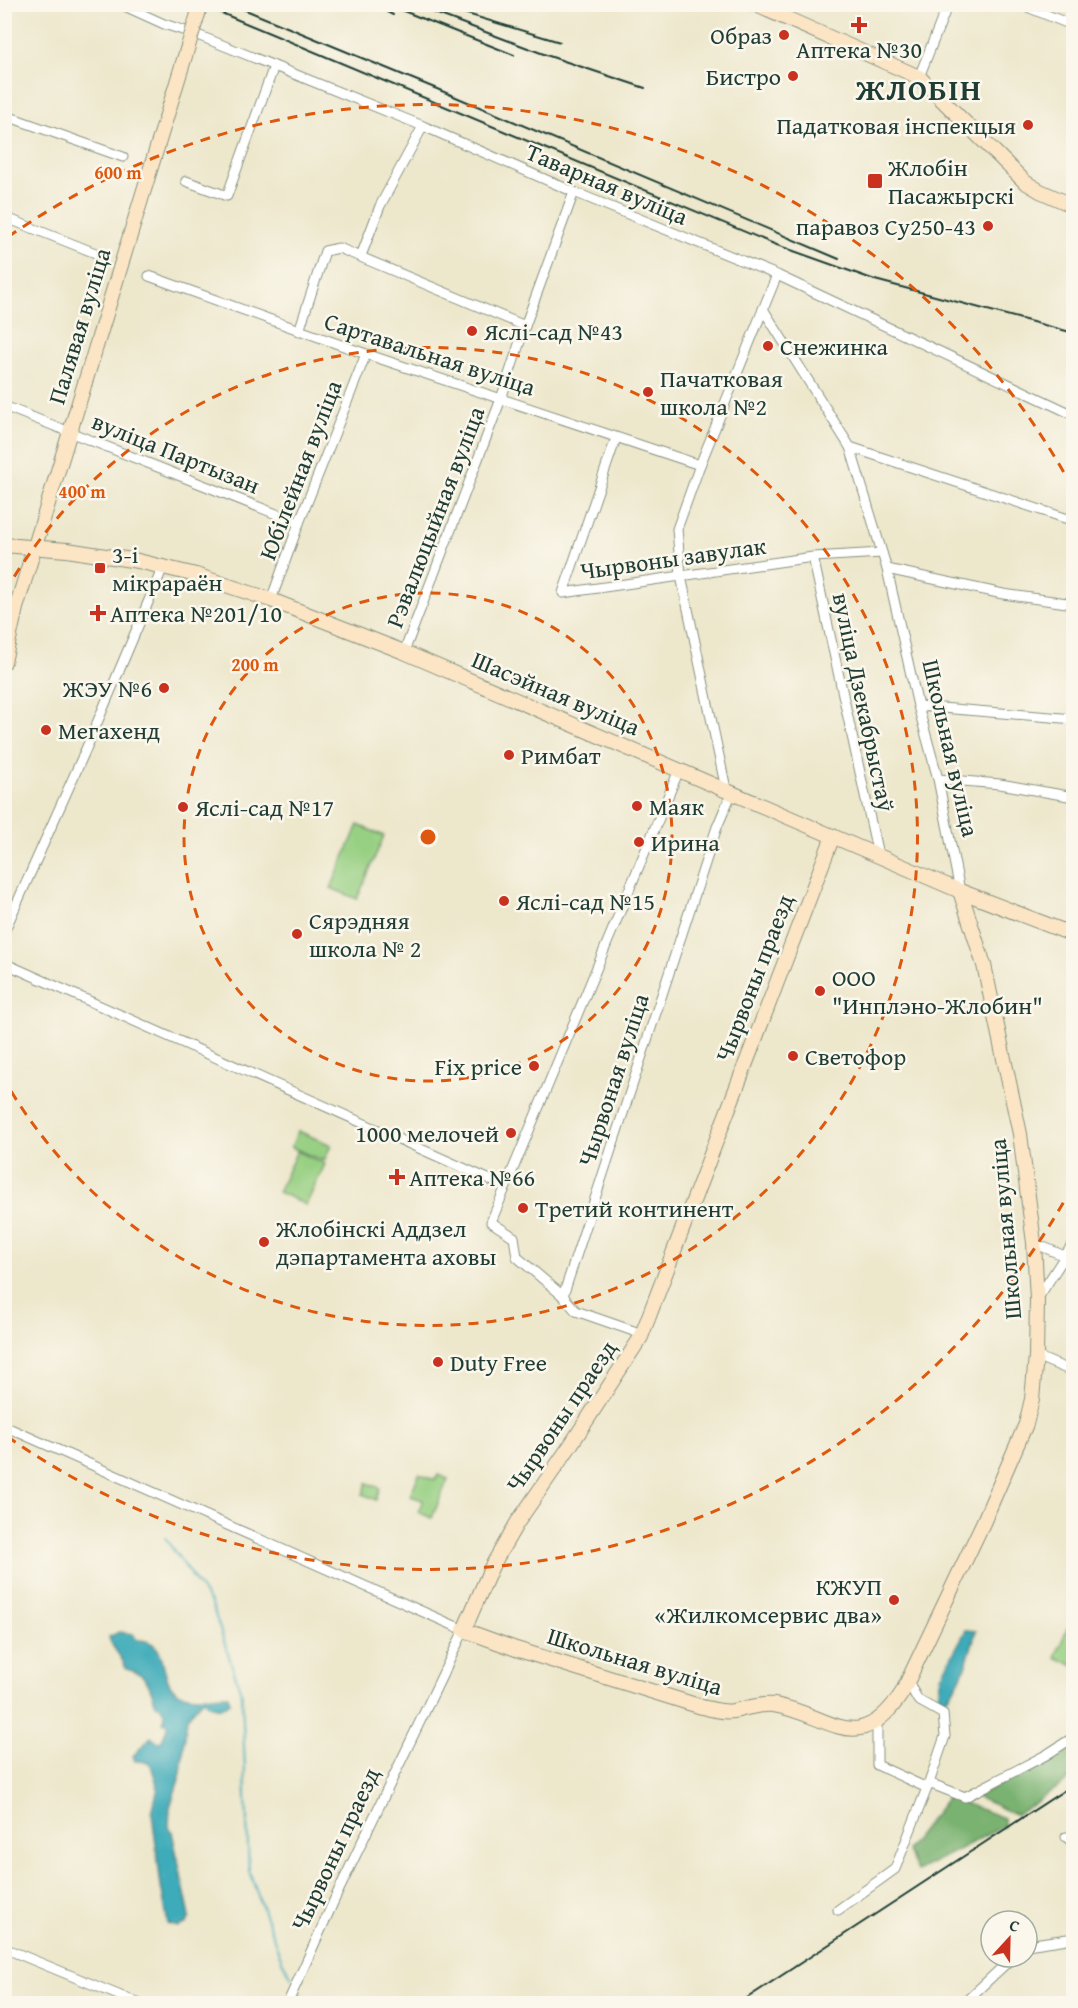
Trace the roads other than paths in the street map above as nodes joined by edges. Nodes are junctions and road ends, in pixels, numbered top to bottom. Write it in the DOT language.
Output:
graph roads {
  1 [pos="120,4"];
  2 [pos="201,4"];
  3 [pos="754,4"];
  4 [pos="948,4"];
  5 [pos="1020,4"];
  6 [pos="1074,26"];
  7 [pos="274,66"];
  8 [pos="919,77"];
  9 [pos="4,116"];
  10 [pos="423,126"];
  11 [pos="123,157"];
  12 [pos="186,181"];
  13 [pos="574,192"];
  14 [pos="1074,206"];
  15 [pos="4,218"];
  16 [pos="98,254"];
  17 [pos="361,256"];
  18 [pos="777,275"];
  19 [pos="149,276"];
  20 [pos="763,309"];
  21 [pos="525,326"];
  22 [pos="299,331"];
  23 [pos="366,354"];
  24 [pos="501,399"];
  25 [pos="4,406"];
  26 [pos="1074,415"];
  27 [pos="71,432"];
  28 [pos="616,438"];
  29 [pos="850,447"];
  30 [pos="700,465"];
  31 [pos="1074,520"];
  32 [pos="299,523"];
  33 [pos="4,545"];
  34 [pos="34,547"];
  35 [pos="882,553"];
  36 [pos="813,557"];
  37 [pos="164,567"];
  38 [pos="886,569"];
  39 [pos="681,576"];
  40 [pos="271,600"];
  41 [pos="1074,604"];
  42 [pos="404,652"];
  43 [pos="4,662"];
  44 [pos="918,705"];
  45 [pos="1074,719"];
  46 [pos="679,770"];
  47 [pos="938,779"];
  48 [pos="729,790"];
  49 [pos="1074,797"];
  50 [pos="834,836"];
  51 [pos="878,855"];
  52 [pos="960,891"];
  53 [pos="4,932"];
  54 [pos="1074,935"];
  55 [pos="4,963"];
  56 [pos="506,1187"];
  57 [pos="1074,1242"];
  58 [pos="1034,1243"];
  59 [pos="1069,1258"];
  60 [pos="563,1296"];
  61 [pos="1037,1300"];
  62 [pos="642,1334"];
  63 [pos="1036,1356"];
  64 [pos="1074,1372"];
  65 [pos="4,1426"];
  66 [pos="464,1630"];
  67 [pos="908,1682"];
  68 [pos="877,1721"];
  69 [pos="1074,1737"];
  70 [pos="928,1786"];
  71 [pos="838,1910"];
  72 [pos="1074,1938"];
  73 [pos="1039,1943"];
  74 [pos="4,1948"];
  75 [pos="1000,1969"];
  76 [pos="140,2004"];
  77 [pos="285,2004"];
  78 [pos="963,2004"];
  1 -- 7 [label="street, Таварная вуліца"];
  2 -- 27 [label="street, Палявая вуліца, bridge"];
  3 -- 8 [label="street"];
  4 -- 8 [label="street"];
  5 -- 6 [label="street"];
  7 -- 10 [label="street, Таварная вуліца"];
  7 -- 12 [label="street"];
  8 -- 14 [label="street"];
  9 -- 11 [label="street"];
  10 -- 13 [label="street, Таварная вуліца"];
  10 -- 17 [label="street"];
  13 -- 18 [label="street, Таварная вуліца"];
  13 -- 21 [label="street, Рэвалюцыйная вуліца"];
  15 -- 16 [label="street"];
  17 -- 21 [label="street"];
  17 -- 22 [label="street"];
  18 -- 20 [label="street"];
  18 -- 26 [label="street, Таварная вуліца"];
  19 -- 22 [label="street, Сартавальная вуліца"];
  20 -- 29 [label="street, Школьная вуліца"];
  20 -- 30 [label="street"];
  21 -- 24 [label="street, Рэвалюцыйная вуліца"];
  22 -- 23 [label="street, Сартавальная вуліца"];
  23 -- 24 [label="street, Сартавальная вуліца"];
  23 -- 32 [label="street, Юбілейная вуліца"];
  24 -- 28 [label="street, Сартавальная вуліца"];
  24 -- 42 [label="street, Рэвалюцыйная вуліца"];
  25 -- 27 [label="street, вуліца Партызан"];
  27 -- 32 [label="street, вуліца Партызан"];
  27 -- 34 [label="street, Палявая вуліца"];
  28 -- 30 [label="street, Сартавальная вуліца"];
  28 -- 39 [label="street, Чырвоны завулак"];
  29 -- 31 [label="street"];
  29 -- 35 [label="street, Школьная вуліца"];
  30 -- 39 [label="street"];
  32 -- 40 [label="street, Юбілейная вуліца"];
  33 -- 34 [label="street, Шасэйная вуліца"];
  34 -- 37 [label="street, Шасэйная вуліца"];
  34 -- 43 [label="street, Палявая вуліца"];
  35 -- 36 [label="street, Чырвоны завулак"];
  35 -- 38 [label="street, Школьная вуліца"];
  36 -- 39 [label="street, Чырвоны завулак"];
  36 -- 51 [label="street, вуліца Дзекабрыстаў"];
  37 -- 40 [label="street, Шасэйная вуліца"];
  37 -- 53 [label="street"];
  38 -- 41 [label="street"];
  38 -- 44 [label="street, Школьная вуліца"];
  39 -- 48 [label="street"];
  40 -- 42 [label="street, Шасэйная вуліца"];
  42 -- 46 [label="street, Шасэйная вуліца"];
  44 -- 45 [label="street"];
  44 -- 47 [label="street, Школьная вуліца"];
  46 -- 48 [label="street, Шасэйная вуліца"];
  46 -- 56 [label="street"];
  47 -- 49 [label="street"];
  47 -- 52 [label="street, Школьная вуліца"];
  48 -- 50 [label="street, Шасэйная вуліца"];
  48 -- 60 [label="street, Чырвоная вуліца"];
  50 -- 51 [label="street, Шасэйная вуліца"];
  50 -- 62 [label="street, Чырвоны праезд"];
  51 -- 52 [label="street, Шасэйная вуліца"];
  52 -- 54 [label="street, Шасэйная вуліца"];
  52 -- 58 [label="street, Школьная вуліца"];
  55 -- 56 [label="street"];
  56 -- 60 [label="street"];
  57 -- 59 [label="street"];
  58 -- 59 [label="street"];
  58 -- 61 [label="street, Школьная вуліца"];
  59 -- 61 [label="street"];
  60 -- 62 [label="street"];
  61 -- 63 [label="street, Школьная вуліца"];
  62 -- 66 [label="street, Чырвоны праезд"];
  63 -- 64 [label="street"];
  63 -- 67 [label="street, Школьная вуліца"];
  65 -- 66 [label="street"];
  66 -- 68 [label="street, Школьная вуліца"];
  66 -- 77 [label="street, Чырвоны праезд"];
  67 -- 68 [label="street, Школьная вуліца"];
  67 -- 70 [label="street"];
  68 -- 70 [label="street"];
  69 -- 70 [label="street"];
  70 -- 71 [label="street"];
  72 -- 73 [label="street"];
  74 -- 76 [label="street"];
  75 -- 78 [label="street"];
}
